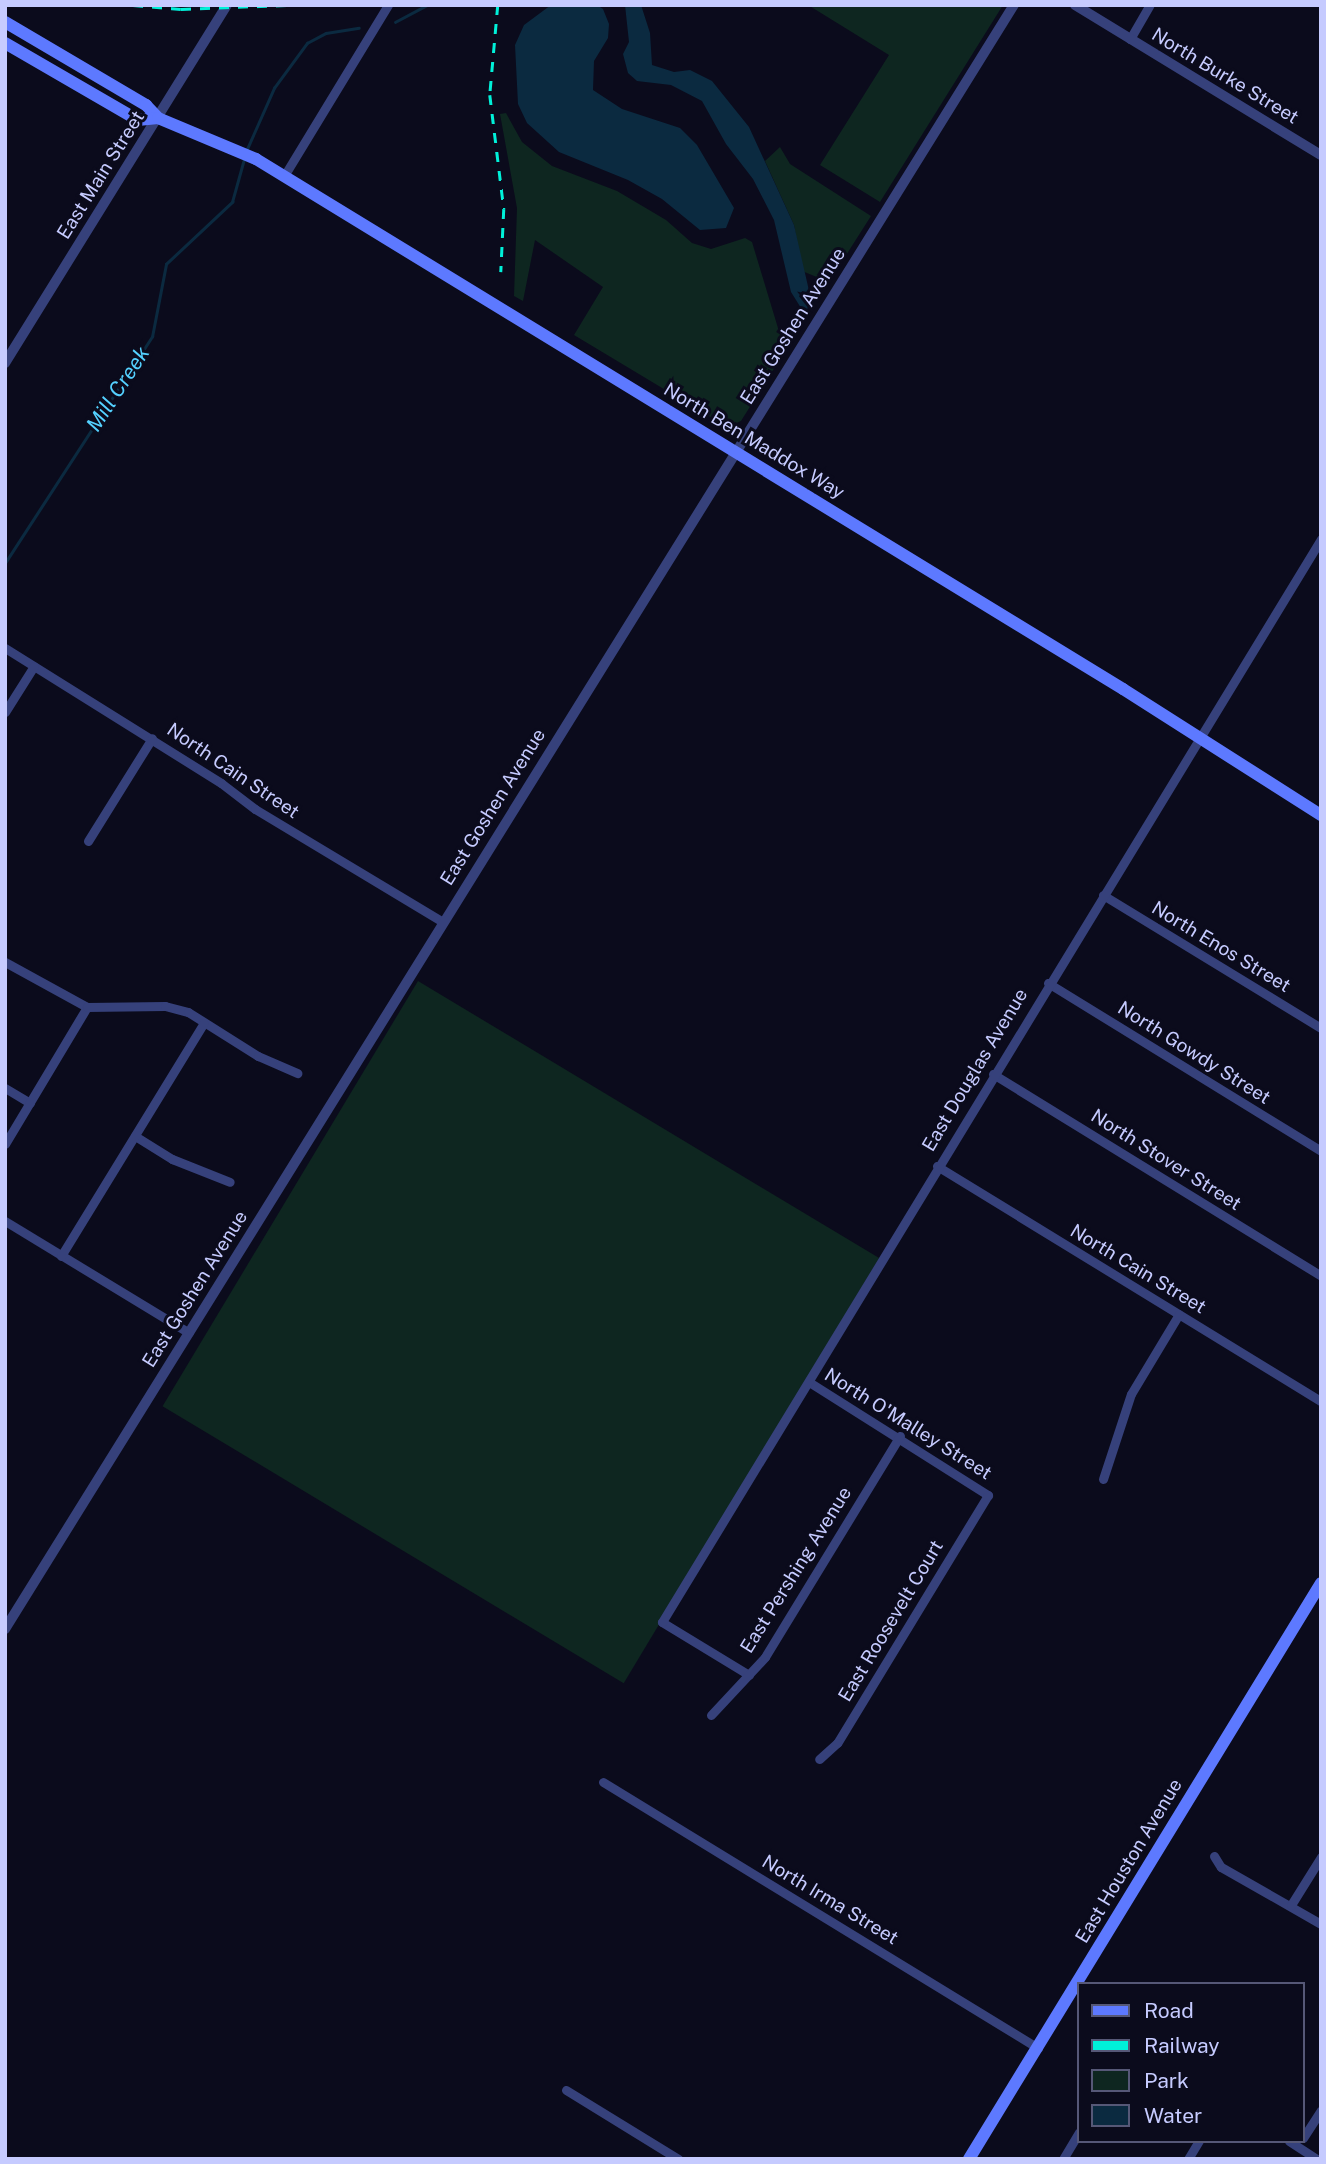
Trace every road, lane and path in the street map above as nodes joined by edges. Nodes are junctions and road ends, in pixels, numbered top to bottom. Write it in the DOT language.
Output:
graph roads {
  1 [pos="227,5"];
  2 [pos="388,5"];
  3 [pos="1014,5"];
  4 [pos="1075,5"];
  5 [pos="1150,5"];
  6 [pos="5,22"];
  7 [pos="1130,39"];
  8 [pos="5,43"];
  9 [pos="158,118"];
  10 [pos="1321,155"];
  11 [pos="284,176"];
  12 [pos="5,363"];
  13 [pos="735,452"];
  14 [pos="1321,539"];
  15 [pos="5,648"];
  16 [pos="34,666"];
  17 [pos="5,712"];
  18 [pos="1200,737"];
  19 [pos="152,738"];
  20 [pos="1321,815"];
  21 [pos="88,841"];
  22 [pos="1103,895"];
  23 [pos="443,922"];
  24 [pos="5,962"];
  25 [pos="1048,984"];
  26 [pos="87,1007"];
  27 [pos="204,1023"];
  28 [pos="1321,1028"];
  29 [pos="297,1073"];
  30 [pos="993,1074"];
  31 [pos="5,1088"];
  32 [pos="30,1103"];
  33 [pos="135,1136"];
  34 [pos="5,1144"];
  35 [pos="1321,1152"];
  36 [pos="937,1166"];
  37 [pos="230,1182"];
  38 [pos="5,1221"];
  39 [pos="61,1255"];
  40 [pos="1321,1276"];
  41 [pos="1179,1314"];
  42 [pos="188,1333"];
  43 [pos="810,1382"];
  44 [pos="1321,1400"];
  45 [pos="900,1436"];
  46 [pos="1103,1479"];
  47 [pos="988,1495"];
  48 [pos="1321,1583"];
  49 [pos="5,1629"];
  50 [pos="749,1675"];
  51 [pos="711,1715"];
  52 [pos="819,1759"];
  53 [pos="603,1782"];
  54 [pos="1214,1856"];
  55 [pos="1321,1857"];
  56 [pos="1290,1905"];
  57 [pos="1321,1924"];
  58 [pos="1078,1982"];
  59 [pos="1078,1982"];
  60 [pos="1038,2048"];
  61 [pos="566,2090"];
  62 [pos="1321,2110"];
  63 [pos="1078,2134"];
  64 [pos="1305,2136"];
  65 [pos="1198,2143"];
  66 [pos="1302,2143"];
  67 [pos="678,2159"];
  68 [pos="969,2159"];
  69 [pos="1063,2159"];
  70 [pos="1188,2159"];
  71 [pos="1317,2159"];
  1 -- 9 [label="street, East Main Street"];
  2 -- 11 [label="street"];
  3 -- 13 [label="street, East Goshen Avenue"];
  4 -- 7 [label="street, North Burke Street"];
  5 -- 7 [label="street"];
  6 -- 9 [label="main road"];
  7 -- 10 [label="street, North Burke Street"];
  8 -- 9 [label="main road"];
  9 -- 11 [label="main road, North Ben Maddox Way"];
  9 -- 12 [label="street, East Main Street"];
  11 -- 13 [label="main road, North Ben Maddox Way"];
  13 -- 18 [label="main road, North Ben Maddox Way"];
  13 -- 23 [label="street, East Goshen Avenue"];
  14 -- 18 [label="street, East Douglas Avenue"];
  15 -- 16 [label="street, North Cain Street"];
  16 -- 17 [label="street"];
  16 -- 19 [label="street, North Cain Street"];
  18 -- 20 [label="main road, North Ben Maddox Way"];
  18 -- 22 [label="street, East Douglas Avenue"];
  19 -- 21 [label="street"];
  19 -- 23 [label="street, North Cain Street"];
  22 -- 25 [label="street, East Douglas Avenue"];
  22 -- 28 [label="street, North Enos Street"];
  23 -- 42 [label="street, East Goshen Avenue"];
  24 -- 26 [label="street"];
  25 -- 30 [label="street, East Douglas Avenue"];
  25 -- 35 [label="street, North Gowdy Street"];
  26 -- 27 [label="street"];
  26 -- 32 [label="street"];
  27 -- 29 [label="street"];
  27 -- 33 [label="street"];
  30 -- 36 [label="street, East Douglas Avenue"];
  30 -- 40 [label="street, North Stover Street"];
  31 -- 32 [label="street"];
  32 -- 34 [label="street"];
  33 -- 37 [label="street"];
  33 -- 39 [label="street"];
  36 -- 41 [label="street, North Cain Street"];
  36 -- 43 [label="street, East Douglas Avenue"];
  38 -- 39 [label="street"];
  39 -- 42 [label="street"];
  41 -- 44 [label="street, North Cain Street"];
  41 -- 46 [label="street"];
  42 -- 49 [label="street, East Goshen Avenue"];
  43 -- 45 [label="street, North O'Malley Street"];
  43 -- 50 [label="street, East Douglas Avenue"];
  45 -- 47 [label="street, North O'Malley Street"];
  45 -- 50 [label="street, East Pershing Avenue"];
  47 -- 52 [label="street, East Roosevelt Court"];
  48 -- 58 [label="main road, East Houston Avenue"];
  50 -- 51 [label="street, East Pershing Avenue"];
  53 -- 60 [label="street, North Irma Street"];
  54 -- 56 [label="street"];
  55 -- 56 [label="street"];
  56 -- 57 [label="street"];
  59 -- 60 [label="main road, East Houston Avenue"];
  60 -- 68 [label="main road, East Houston Avenue"];
  61 -- 67 [label="street"];
  62 -- 64 [label="street"];
  63 -- 69 [label="street"];
  65 -- 70 [label="street"];
  66 -- 71 [label="street"];
}
